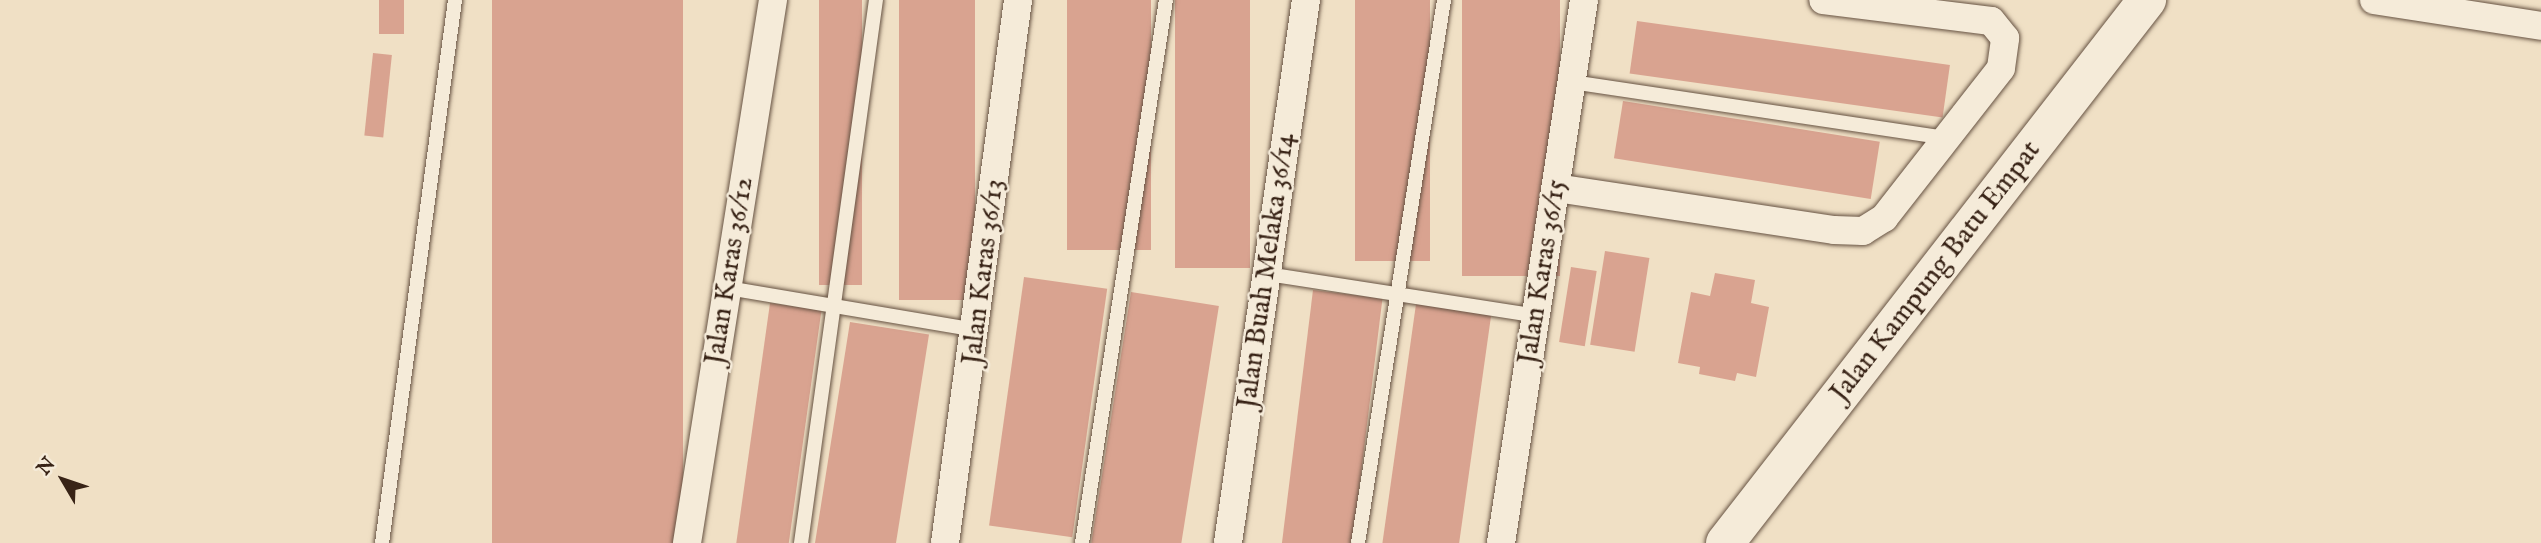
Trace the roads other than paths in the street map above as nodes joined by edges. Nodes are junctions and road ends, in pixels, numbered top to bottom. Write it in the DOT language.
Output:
graph roads {
  1 [pos="455,0"];
  2 [pos="774,0"];
  3 [pos="876,0"];
  4 [pos="1018,0"];
  5 [pos="1166,0"];
  6 [pos="1306,0"];
  7 [pos="1444,0"];
  8 [pos="1584,0"];
  9 [pos="1823,0"];
  10 [pos="2147,0"];
  11 [pos="2374,0"];
  12 [pos="2541,26"];
  13 [pos="1572,82"];
  14 [pos="1947,138"];
  15 [pos="1556,188"];
  16 [pos="1267,274"];
  17 [pos="728,288"];
  18 [pos="1395,294"];
  19 [pos="838,303"];
  20 [pos="1536,316"];
  21 [pos="977,330"];
  22 [pos="382,543"];
  23 [pos="687,543"];
  24 [pos="801,543"];
  25 [pos="945,543"];
  26 [pos="1082,543"];
  27 [pos="1228,543"];
  28 [pos="1358,543"];
  29 [pos="1501,543"];
  30 [pos="1725,543"];
  1 -- 22 [label="lane"];
  2 -- 17 [label="street, Jalan Karas 36/12"];
  3 -- 19 [label="lane"];
  4 -- 21 [label="street, Jalan Karas 36/13"];
  5 -- 26 [label="lane"];
  6 -- 16 [label="street, Jalan Buah Melaka 36/14"];
  7 -- 18 [label="lane"];
  8 -- 13 [label="street, Jalan Karas 36/15"];
  9 -- 14 [label="street"];
  10 -- 30 [label="main road, Jalan Kampung Batu Empat"];
  11 -- 12 [label="street"];
  13 -- 14 [label="lane"];
  13 -- 15 [label="street, Jalan Karas 36/15"];
  14 -- 15 [label="street"];
  15 -- 20 [label="street, Jalan Karas 36/15"];
  16 -- 18 [label="lane"];
  16 -- 27 [label="street, Jalan Buah Melaka 36/14"];
  17 -- 19 [label="lane"];
  17 -- 23 [label="street, Jalan Karas 36/12"];
  18 -- 20 [label="lane"];
  18 -- 28 [label="lane"];
  19 -- 21 [label="lane"];
  19 -- 24 [label="lane"];
  20 -- 29 [label="street, Jalan Karas 36/15"];
  21 -- 25 [label="street, Jalan Karas 36/13"];
}
